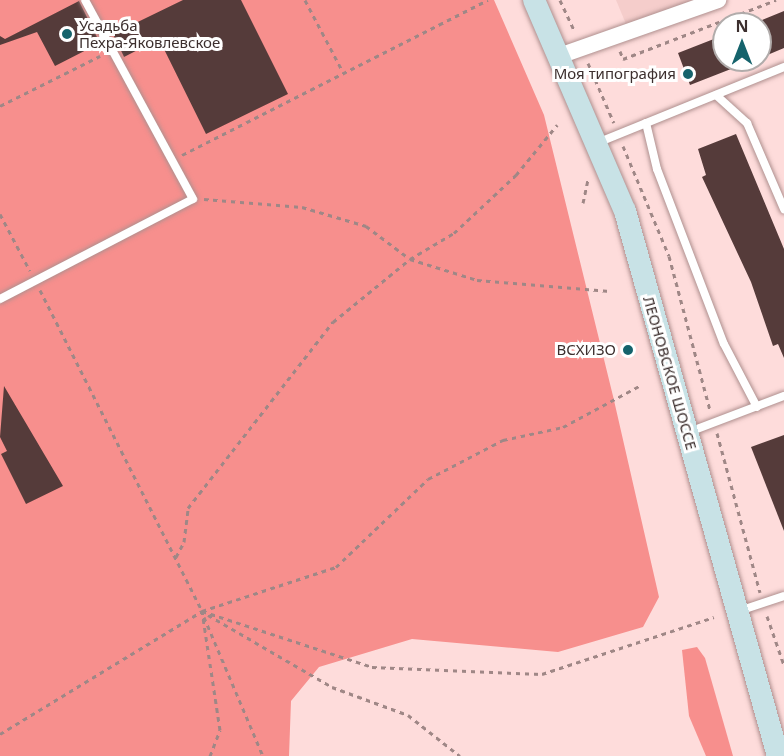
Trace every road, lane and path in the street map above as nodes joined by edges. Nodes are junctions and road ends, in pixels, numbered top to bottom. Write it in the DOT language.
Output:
graph roads {
  1 [pos="85,0"];
  2 [pos="305,0"];
  3 [pos="488,0"];
  4 [pos="534,0"];
  5 [pos="560,0"];
  6 [pos="718,0"];
  7 [pos="776,0"];
  8 [pos="615,37"];
  9 [pos="582,48"];
  10 [pos="112,50"];
  11 [pos="559,56"];
  12 [pos="784,68"];
  13 [pos="343,72"];
  14 [pos="716,95"];
  15 [pos="0,106"];
  16 [pos="646,123"];
  17 [pos="557,125"];
  18 [pos="618,134"];
  19 [pos="596,143"];
  20 [pos="172,160"];
  21 [pos="590,173"];
  22 [pos="194,199"];
  23 [pos="583,203"];
  24 [pos="784,209"];
  25 [pos="0,214"];
  26 [pos="410,259"];
  27 [pos="35,282"];
  28 [pos="610,291"];
  29 [pos="0,299"];
  30 [pos="639,386"];
  31 [pos="784,396"];
  32 [pos="757,406"];
  33 [pos="714,423"];
  34 [pos="687,433"];
  35 [pos="176,556"];
  36 [pos="784,596"];
  37 [pos="763,603"];
  38 [pos="202,611"];
  39 [pos="738,611"];
  40 [pos="714,616"];
  41 [pos="784,665"];
  42 [pos="0,734"];
  43 [pos="210,756"];
  44 [pos="263,756"];
  45 [pos="460,756"];
  46 [pos="778,756"];
  1 -- 10 [label="lane"];
  2 -- 13 [label="path"];
  3 -- 13 [label="path"];
  4 -- 11 [label="main road, ЛЕОНОВСКОЕ ШОССЕ"];
  5 -- 9 [label="path"];
  6 -- 8 [label="street"];
  7 -- 8 [label="path"];
  8 -- 9 [label="street"];
  9 -- 11 [label="street"];
  9 -- 18 [label="path"];
  10 -- 15 [label="path"];
  10 -- 20 [label="lane"];
  11 -- 19 [label="main road, ЛЕОНОВСКОЕ ШОССЕ"];
  12 -- 14 [label="lane"];
  13 -- 20 [label="path"];
  14 -- 16 [label="lane"];
  14 -- 24 [label="lane"];
  16 -- 18 [label="lane"];
  16 -- 32 [label="lane"];
  17 -- 26 [label="path"];
  18 -- 19 [label="lane"];
  18 -- 33 [label="path"];
  19 -- 34 [label="main road, ЛЕОНОВСКОЕ ШОССЕ"];
  20 -- 22 [label="lane"];
  21 -- 23 [label="path"];
  22 -- 26 [label="path"];
  22 -- 27 [label="lane"];
  25 -- 27 [label="path"];
  26 -- 28 [label="path"];
  26 -- 35 [label="path"];
  27 -- 29 [label="lane"];
  27 -- 35 [label="path"];
  30 -- 38 [label="path"];
  31 -- 32 [label="lane"];
  32 -- 33 [label="lane"];
  33 -- 34 [label="lane"];
  33 -- 37 [label="path"];
  34 -- 39 [label="main road, ЛЕОНОВСКОЕ ШОССЕ"];
  35 -- 38 [label="path"];
  36 -- 37 [label="lane"];
  37 -- 39 [label="lane"];
  37 -- 41 [label="path"];
  38 -- 40 [label="path"];
  38 -- 42 [label="path"];
  38 -- 43 [label="path"];
  38 -- 44 [label="path"];
  38 -- 45 [label="path"];
  39 -- 46 [label="main road, ЛЕОНОВСКОЕ ШОССЕ"];
}
